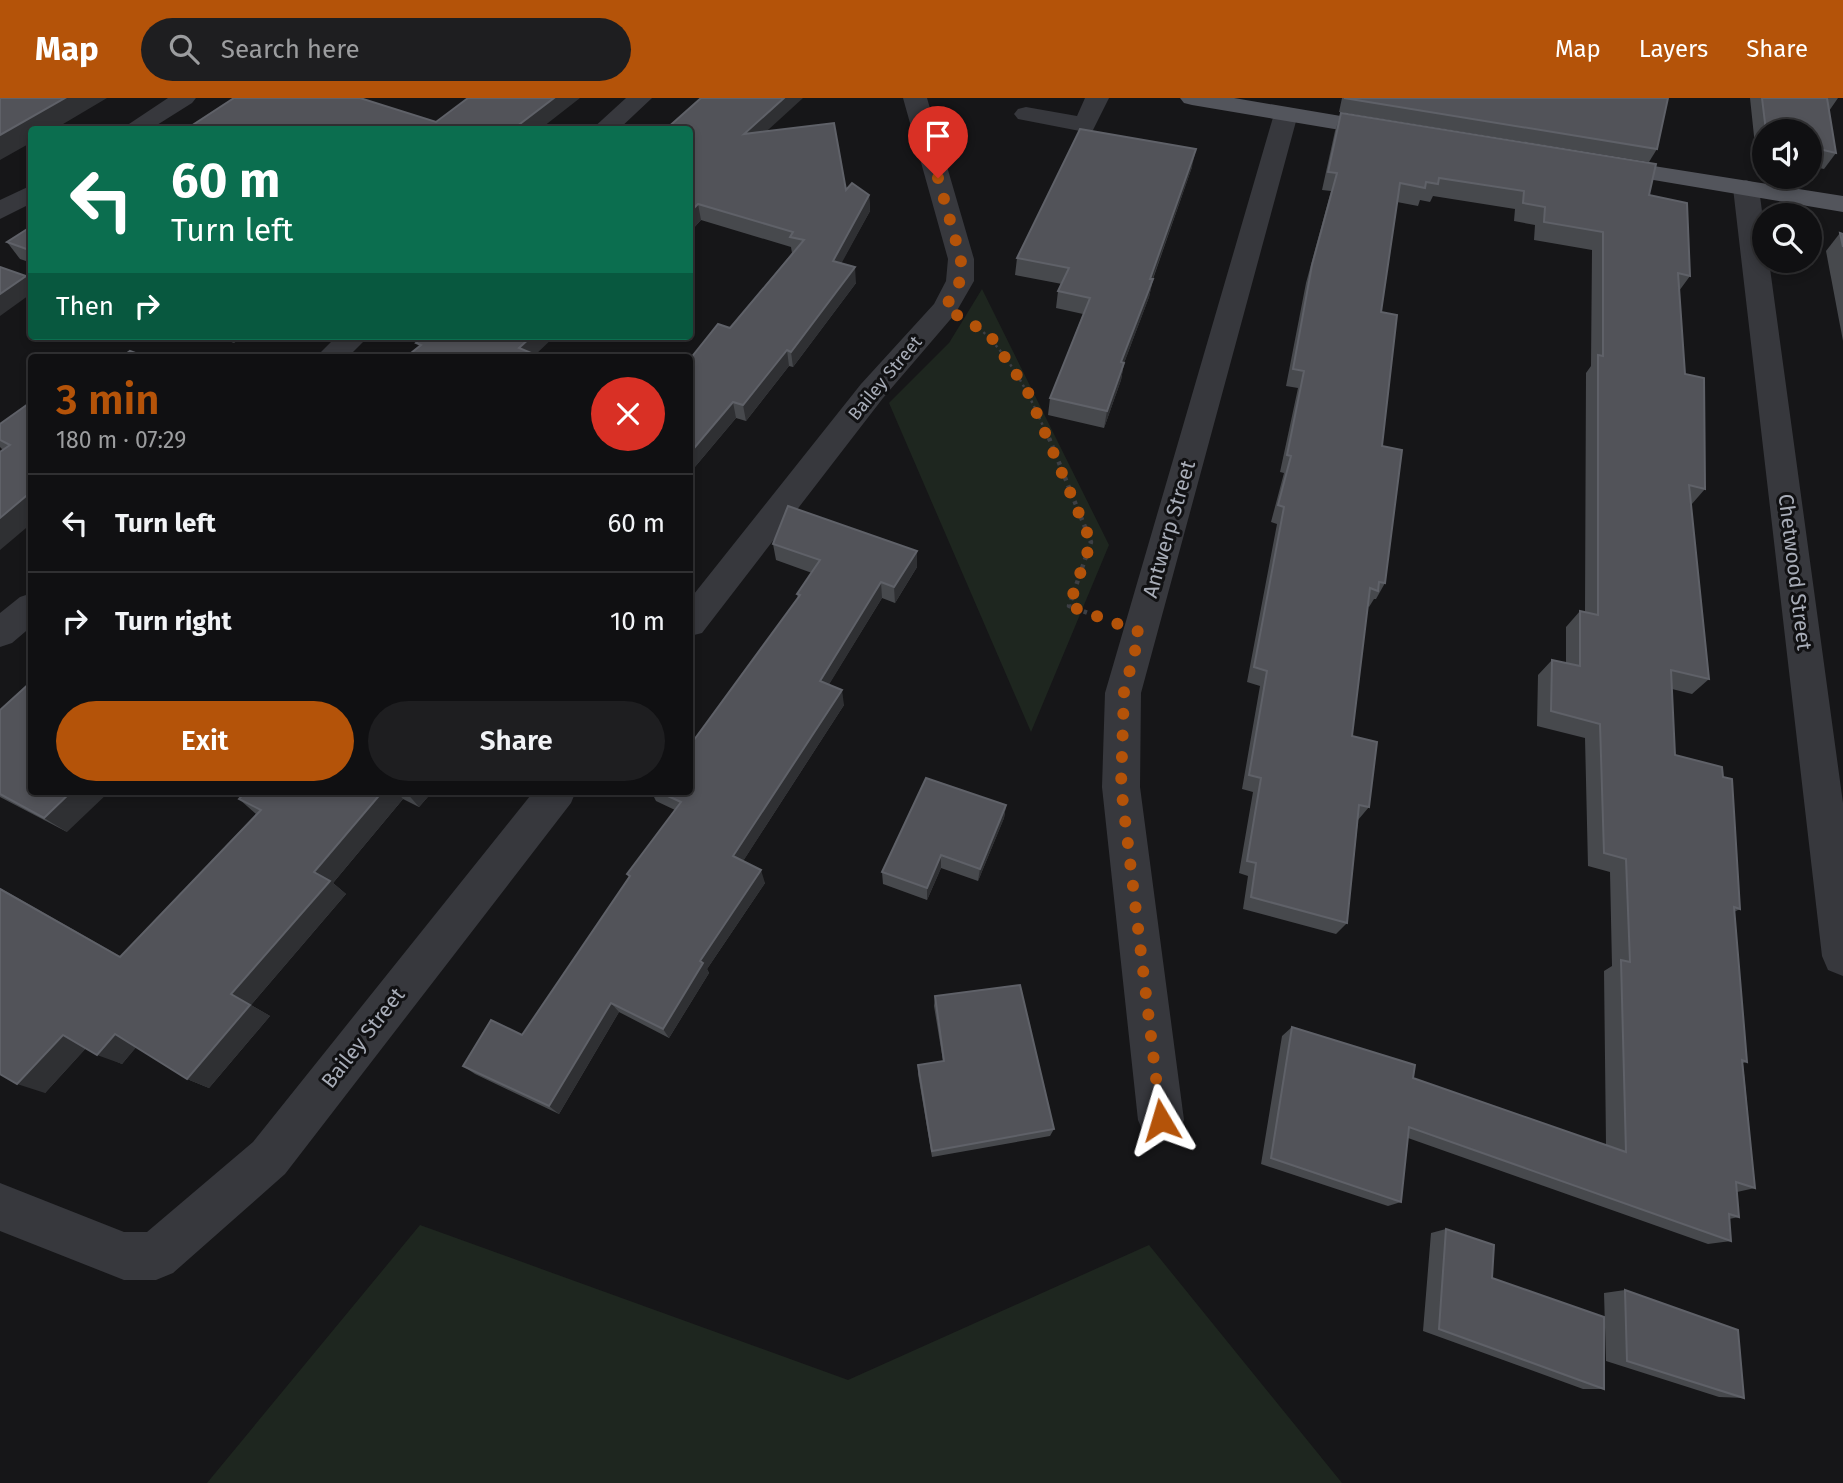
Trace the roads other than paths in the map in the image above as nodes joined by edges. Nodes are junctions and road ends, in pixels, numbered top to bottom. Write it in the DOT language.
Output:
graph roads {
  1 [pos="184,98"];
  2 [pos="640,98"];
  3 [pos="915,98"];
  4 [pos="1097,98"];
  5 [pos="1192,98"];
  6 [pos="1026,114"];
  7 [pos="1286,114"];
  8 [pos="138,126"];
  9 [pos="608,126"];
  10 [pos="1406,134"];
  11 [pos="1583,162"];
  12 [pos="1746,188"];
  13 [pos="28,194"];
  14 [pos="1843,204"];
  15 [pos="0,211"];
  16 [pos="350,340"];
  17 [pos="334,354"];
  18 [pos="28,609"];
  19 [pos="693,619"];
  20 [pos="0,633"];
  21 [pos="554,795"];
  22 [pos="1843,957"];
  23 [pos="1161,1120"];
  24 [pos="0,1207"];
  1 -- 8 [label="street"];
  2 -- 9 [label="street"];
  3 -- 19 [label="street, Bailey Street"];
  4 -- 6 [label="street"];
  5 -- 7 [label="main road"];
  7 -- 10 [label="main road"];
  7 -- 23 [label="street, Antwerp Street"];
  11 -- 12 [label="main road"];
  12 -- 14 [label="main road"];
  12 -- 22 [label="street, Chetwood Street"];
  13 -- 15 [label="street"];
  16 -- 17 [label="street"];
  18 -- 20 [label="street"];
  21 -- 24 [label="street, Bailey Street"];
}
